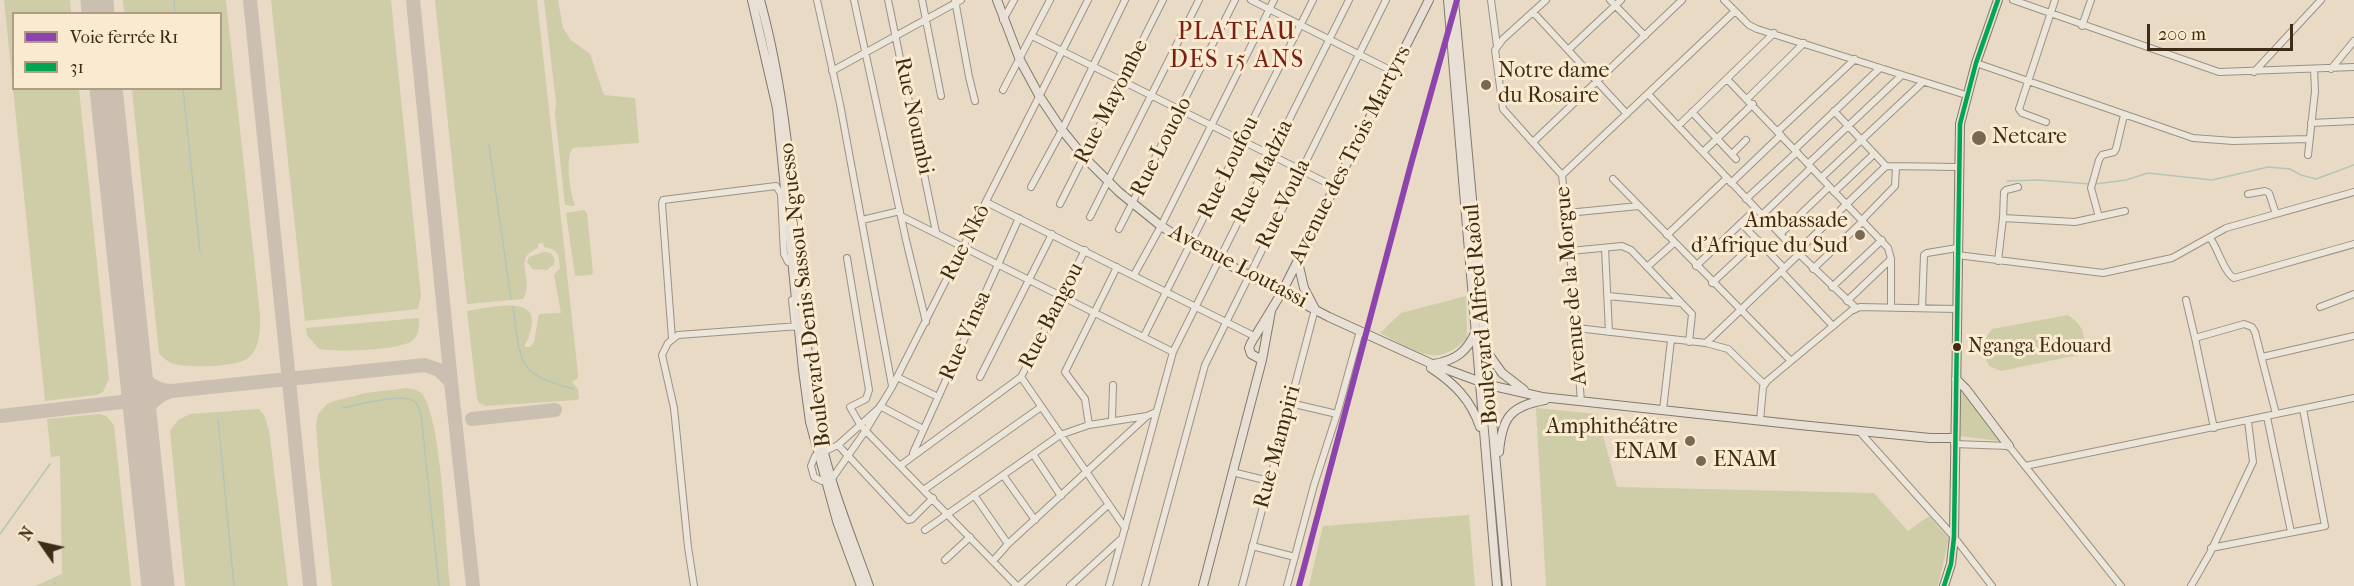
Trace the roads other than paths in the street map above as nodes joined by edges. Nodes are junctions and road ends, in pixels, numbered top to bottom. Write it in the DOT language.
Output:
graph roads {
  1 [pos="752,0"];
  2 [pos="760,0"];
  3 [pos="817,0"];
  4 [pos="854,0"];
  5 [pos="888,0"];
  6 [pos="922,0"];
  7 [pos="997,0"];
  8 [pos="1014,0"];
  9 [pos="1050,0"];
  10 [pos="1088,0"];
  11 [pos="1125,0"];
  12 [pos="1163,0"];
  13 [pos="1199,0"];
  14 [pos="1235,0"];
  15 [pos="1251,0"];
  16 [pos="1274,0"];
  17 [pos="1313,0"];
  18 [pos="1349,0"];
  19 [pos="1386,0"];
  20 [pos="1429,0"];
  21 [pos="1448,0"];
  22 [pos="1454,0"];
  23 [pos="1491,0"];
  24 [pos="1546,0"];
  25 [pos="1610,0"];
  26 [pos="1621,0"];
  27 [pos="1683,0"];
  28 [pos="1724,0"];
  29 [pos="1998,0"];
  30 [pos="2013,0"];
  31 [pos="2055,0"];
  32 [pos="2091,0"];
  33 [pos="2321,0"];
  34 [pos="957,1"];
  35 [pos="1615,6"];
  36 [pos="1270,9"];
  37 [pos="1735,11"];
  38 [pos="1533,12"];
  39 [pos="2050,14"];
  40 [pos="926,18"];
  41 [pos="1003,21"];
  42 [pos="1300,25"];
  43 [pos="2082,26"];
  44 [pos="1774,33"];
  45 [pos="896,34"];
  46 [pos="1032,36"];
  47 [pos="1645,36"];
  48 [pos="1329,40"];
  49 [pos="2354,41"];
  50 [pos="1804,44"];
  51 [pos="1497,46"];
  52 [pos="1568,50"];
  53 [pos="1063,51"];
  54 [pos="866,53"];
  55 [pos="1359,55"];
  56 [pos="1855,59"];
  57 [pos="1020,60"];
  58 [pos="1976,63"];
  59 [pos="1094,66"];
  60 [pos="2354,67"];
  61 [pos="1880,68"];
  62 [pos="2314,69"];
  63 [pos="2331,69"];
  64 [pos="832,71"];
  65 [pos="1394,72"];
  66 [pos="2254,72"];
  67 [pos="1902,75"];
  68 [pos="1727,79"];
  69 [pos="1123,81"];
  70 [pos="1598,82"];
  71 [pos="1923,82"];
  72 [pos="2028,82"];
  73 [pos="1003,90"];
  74 [pos="1648,94"];
  75 [pos="1966,95"];
  76 [pos="941,96"];
  77 [pos="1151,96"];
  78 [pos="1040,97"];
  79 [pos="1747,99"];
  80 [pos="975,101"];
  81 [pos="1753,105"];
  82 [pos="1181,110"];
  83 [pos="1834,111"];
  84 [pos="1692,112"];
  85 [pos="1627,114"];
  86 [pos="2124,115"];
  87 [pos="2354,121"];
  88 [pos="2046,122"];
  89 [pos="2311,123"];
  90 [pos="1212,126"];
  91 [pos="1678,126"];
  92 [pos="1848,127"];
  93 [pos="1062,130"];
  94 [pos="1780,133"];
  95 [pos="1717,139"];
  96 [pos="2309,139"];
  97 [pos="1746,140"];
  98 [pos="1860,140"];
  99 [pos="1242,142"];
  100 [pos="1533,142"];
  101 [pos="1796,151"];
  102 [pos="1703,152"];
  103 [pos="1874,154"];
  104 [pos="2308,155"];
  105 [pos="1272,156"];
  106 [pos="1084,157"];
  107 [pos="1810,166"];
  108 [pos="1886,166"];
  109 [pos="1896,167"];
  110 [pos="1958,167"];
  111 [pos="1301,170"];
  112 [pos="1562,175"];
  113 [pos="1821,178"];
  114 [pos="1613,179"];
  115 [pos="1729,180"];
  116 [pos="1108,182"];
  117 [pos="1032,187"];
  118 [pos="1335,187"];
  119 [pos="1829,187"];
  120 [pos="2018,187"];
  121 [pos="1834,192"];
  122 [pos="2354,192"];
  123 [pos="2248,194"];
  124 [pos="1746,199"];
  125 [pos="986,202"];
  126 [pos="1133,203"];
  127 [pos="1060,204"];
  128 [pos="1847,204"];
  129 [pos="1639,207"];
  130 [pos="1756,209"];
  131 [pos="2125,211"];
  132 [pos="901,213"];
  133 [pos="1567,213"];
  134 [pos="1762,214"];
  135 [pos="2276,214"];
  136 [pos="2099,216"];
  137 [pos="1090,217"];
  138 [pos="1020,218"];
  139 [pos="2003,218"];
  140 [pos="862,220"];
  141 [pos="1862,220"];
  142 [pos="1741,223"];
  143 [pos="1161,226"];
  144 [pos="1119,229"];
  145 [pos="936,232"];
  146 [pos="1052,234"];
  147 [pos="1780,234"];
  148 [pos="1667,235"];
  149 [pos="2211,238"];
  150 [pos="1758,240"];
  151 [pos="1882,240"];
  152 [pos="1674,243"];
  153 [pos="2354,244"];
  154 [pos="1191,245"];
  155 [pos="964,247"];
  156 [pos="1605,248"];
  157 [pos="1085,250"];
  158 [pos="1570,251"];
  159 [pos="1957,252"];
  160 [pos="1798,253"];
  161 [pos="847,258"];
  162 [pos="1891,259"];
  163 [pos="1298,260"];
  164 [pos="1219,261"];
  165 [pos="1998,261"];
  166 [pos="790,262"];
  167 [pos="998,264"];
  168 [pos="1696,266"];
  169 [pos="1118,267"];
  170 [pos="1647,267"];
  171 [pos="1783,269"];
  172 [pos="1813,269"];
  173 [pos="1134,275"];
  174 [pos="1248,275"];
  175 [pos="1030,279"];
  176 [pos="1712,283"];
  177 [pos="1832,287"];
  178 [pos="1282,292"];
  179 [pos="1166,293"];
  180 [pos="2354,294"];
  181 [pos="1063,295"];
  182 [pos="1608,296"];
  183 [pos="2186,300"];
  184 [pos="1847,301"];
  185 [pos="1682,303"];
  186 [pos="1196,307"];
  187 [pos="2320,307"];
  188 [pos="1856,308"];
  189 [pos="1891,308"];
  190 [pos="1922,308"];
  191 [pos="1272,309"];
  192 [pos="1315,309"];
  193 [pos="1956,309"];
  194 [pos="1740,311"];
  195 [pos="1096,312"];
  196 [pos="926,322"];
  197 [pos="1225,323"];
  198 [pos="797,326"];
  199 [pos="1833,326"];
  200 [pos="1577,328"];
  201 [pos="1476,330"];
  202 [pos="1360,331"];
  203 [pos="1609,333"];
  204 [pos="1144,336"];
  205 [pos="1254,336"];
  206 [pos="2354,336"];
  207 [pos="2195,338"];
  208 [pos="672,339"];
  209 [pos="1671,340"];
  210 [pos="1689,342"];
  211 [pos="1706,343"];
  212 [pos="1485,348"];
  213 [pos="1173,352"];
  214 [pos="2262,357"];
  215 [pos="1262,360"];
  216 [pos="1790,360"];
  217 [pos="1432,366"];
  218 [pos="897,377"];
  219 [pos="980,377"];
  220 [pos="1021,377"];
  221 [pos="1956,379"];
  222 [pos="1764,384"];
  223 [pos="1113,385"];
  224 [pos="1485,385"];
  225 [pos="892,387"];
  226 [pos="1533,396"];
  227 [pos="938,397"];
  228 [pos="1553,398"];
  229 [pos="2354,398"];
  230 [pos="1581,402"];
  231 [pos="1290,403"];
  232 [pos="1041,407"];
  233 [pos="879,408"];
  234 [pos="2303,409"];
  235 [pos="1663,410"];
  236 [pos="1156,412"];
  237 [pos="1337,414"];
  238 [pos="2276,414"];
  239 [pos="1147,416"];
  240 [pos="2267,417"];
  241 [pos="1112,420"];
  242 [pos="1760,421"];
  243 [pos="2248,421"];
  244 [pos="1089,425"];
  245 [pos="864,428"];
  246 [pos="1954,428"];
  247 [pos="2214,428"];
  248 [pos="923,429"];
  249 [pos="1860,432"];
  250 [pos="1060,435"];
  251 [pos="1930,438"];
  252 [pos="1945,438"];
  253 [pos="1485,440"];
  254 [pos="1954,441"];
  255 [pos="838,445"];
  256 [pos="2009,446"];
  257 [pos="821,454"];
  258 [pos="913,454"];
  259 [pos="1033,454"];
  260 [pos="847,455"];
  261 [pos="901,465"];
  262 [pos="2025,466"];
  263 [pos="1497,468"];
  264 [pos="1232,472"];
  265 [pos="1086,473"];
  266 [pos="1003,475"];
  267 [pos="828,481"];
  268 [pos="1269,481"];
  269 [pos="925,489"];
  270 [pos="974,495"];
  271 [pos="1061,496"];
  272 [pos="933,498"];
  273 [pos="1108,504"];
  274 [pos="948,514"];
  275 [pos="1035,520"];
  276 [pos="1125,528"];
  277 [pos="925,530"];
  278 [pos="2291,532"];
  279 [pos="970,537"];
  280 [pos="1953,537"];
  281 [pos="1122,539"];
  282 [pos="1008,544"];
  283 [pos="1252,546"];
  284 [pos="2211,548"];
  285 [pos="1295,557"];
  286 [pos="945,560"];
  287 [pos="993,561"];
  288 [pos="1015,585"];
  289 [pos="694,586"];
  290 [pos="861,586"];
  291 [pos="869,586"];
  292 [pos="1070,586"];
  293 [pos="1109,586"];
  294 [pos="1145,586"];
  295 [pos="1203,586"];
  296 [pos="1242,586"];
  297 [pos="1287,586"];
  298 [pos="1497,586"];
  299 [pos="1508,586"];
  300 [pos="1944,586"];
  301 [pos="1992,586"];
  302 [pos="2121,586"];
  303 [pos="2191,586"];
  1 -- 166 [label="main road, Boulevard Denis Sassou-Nguesso"];
  2 -- 257 [label="main road, Boulevard Denis Sassou-Nguesso"];
  3 -- 64 [label="street"];
  4 -- 54 [label="street"];
  5 -- 45 [label="street, Rue Noumbi"];
  6 -- 40 [label="street"];
  7 -- 41 [label="main road, Avenue Loutassi"];
  8 -- 41 [label="street"];
  9 -- 46 [label="street"];
  10 -- 53 [label="street, Rue Nkô"];
  11 -- 59 [label="street"];
  12 -- 69 [label="street, Rue Mayombe"];
  13 -- 77 [label="street"];
  14 -- 82 [label="street, Rue Louolo"];
  15 -- 36 [label="street"];
  16 -- 36 [label="street"];
  17 -- 42 [label="street, Rue Loufou"];
  18 -- 48 [label="street, Rue Madzia"];
  19 -- 55 [label="street, Rue Voula"];
  20 -- 65 [label="main road, Avenue des Trois Martyrs"];
  21 -- 201 [label="main road"];
  22 -- 212 [label="main road, Boulevard Alfred Raôul"];
  23 -- 51 [label="street, Avenue de la Morgue"];
  24 -- 38 [label="street"];
  25 -- 35 [label="street"];
  26 -- 35 [label="street"];
  27 -- 47 [label="street"];
  28 -- 37 [label="street"];
  29 -- 58 [label="main road"];
  30 -- 39 [label="street"];
  31 -- 39 [label="street"];
  32 -- 43 [label="street"];
  33 -- 66 [label="street"];
  34 -- 40 [label="street"];
  34 -- 80 [label="street"];
  35 -- 47 [label="street"];
  35 -- 52 [label="street"];
  36 -- 42 [label="street"];
  36 -- 90 [label="street"];
  37 -- 44 [label="street"];
  37 -- 74 [label="street"];
  38 -- 51 [label="street"];
  38 -- 52 [label="street"];
  39 -- 43 [label="street"];
  39 -- 72 [label="street"];
  40 -- 45 [label="street"];
  40 -- 76 [label="street"];
  41 -- 57 [label="main road, Avenue Loutassi"];
  42 -- 48 [label="street"];
  42 -- 99 [label="street, Rue Loufou"];
  43 -- 66 [label="street"];
  44 -- 50 [label="street"];
  44 -- 68 [label="street"];
  45 -- 54 [label="street"];
  45 -- 145 [label="street, Rue Noumbi"];
  46 -- 53 [label="street"];
  46 -- 57 [label="street"];
  47 -- 70 [label="street"];
  48 -- 55 [label="street"];
  48 -- 105 [label="street, Rue Madzia"];
  49 -- 63 [label="street"];
  50 -- 56 [label="street"];
  50 -- 79 [label="street"];
  51 -- 100 [label="street, Avenue de la Morgue"];
  52 -- 70 [label="street"];
  53 -- 59 [label="street"];
  53 -- 78 [label="street, Rue Nkô"];
  54 -- 64 [label="street"];
  54 -- 132 [label="street"];
  55 -- 65 [label="street"];
  55 -- 111 [label="street, Rue Voula"];
  56 -- 61 [label="street"];
  56 -- 94 [label="street"];
  57 -- 73 [label="street"];
  57 -- 78 [label="main road, Avenue Loutassi"];
  58 -- 72 [label="street"];
  58 -- 75 [label="main road"];
  59 -- 69 [label="street"];
  59 -- 93 [label="street"];
  60 -- 63 [label="street"];
  61 -- 67 [label="street"];
  61 -- 83 [label="street"];
  62 -- 63 [label="street"];
  62 -- 66 [label="street"];
  62 -- 89 [label="street"];
  64 -- 140 [label="street"];
  65 -- 118 [label="main road, Avenue des Trois Martyrs"];
  67 -- 71 [label="street"];
  67 -- 92 [label="street"];
  68 -- 79 [label="street"];
  68 -- 84 [label="street"];
  69 -- 77 [label="street"];
  69 -- 106 [label="street, Rue Mayombe"];
  70 -- 85 [label="street"];
  70 -- 100 [label="street"];
  71 -- 75 [label="street"];
  71 -- 98 [label="street"];
  72 -- 86 [label="street"];
  72 -- 88 [label="street"];
  74 -- 85 [label="street"];
  74 -- 91 [label="street"];
  75 -- 110 [label="main road"];
  77 -- 82 [label="street"];
  77 -- 116 [label="street"];
  78 -- 93 [label="main road, Avenue Loutassi"];
  78 -- 125 [label="street, Rue Nkô"];
  79 -- 81 [label="street"];
  81 -- 94 [label="street"];
  81 -- 95 [label="street"];
  82 -- 90 [label="street"];
  82 -- 126 [label="street, Rue Louolo"];
  83 -- 92 [label="street"];
  83 -- 101 [label="street"];
  84 -- 91 [label="street"];
  84 -- 95 [label="street"];
  85 -- 112 [label="street"];
  86 -- 96 [label="street"];
  86 -- 136 [label="street"];
  87 -- 89 [label="street"];
  89 -- 96 [label="street"];
  90 -- 99 [label="street"];
  90 -- 143 [label="street"];
  91 -- 102 [label="street"];
  92 -- 98 [label="street"];
  92 -- 107 [label="street"];
  93 -- 106 [label="main road, Avenue Loutassi"];
  93 -- 117 [label="street"];
  94 -- 101 [label="street"];
  94 -- 115 [label="street"];
  95 -- 97 [label="street"];
  95 -- 102 [label="street"];
  96 -- 104 [label="street"];
  98 -- 103 [label="street"];
  98 -- 113 [label="street"];
  99 -- 105 [label="street"];
  99 -- 154 [label="street, Rue Loufou"];
  100 -- 112 [label="street, Avenue de la Morgue"];
  101 -- 107 [label="street"];
  101 -- 124 [label="street"];
  102 -- 115 [label="street"];
  103 -- 108 [label="street"];
  103 -- 121 [label="street"];
  105 -- 111 [label="street"];
  105 -- 164 [label="street, Rue Madzia"];
  106 -- 116 [label="main road, Avenue Loutassi"];
  106 -- 127 [label="street, Rue Mayombe"];
  107 -- 113 [label="street"];
  107 -- 134 [label="street"];
  108 -- 109 [label="street"];
  108 -- 128 [label="street"];
  109 -- 110 [label="street"];
  109 -- 141 [label="street"];
  110 -- 159 [label="main road"];
  111 -- 118 [label="street"];
  111 -- 174 [label="street, Rue Voula"];
  112 -- 133 [label="street, Avenue de la Morgue"];
  113 -- 119 [label="street"];
  114 -- 129 [label="street"];
  115 -- 124 [label="street"];
  115 -- 148 [label="street"];
  116 -- 126 [label="main road, Avenue Loutassi"];
  116 -- 137 [label="street"];
  118 -- 163 [label="main road, Avenue des Trois Martyrs"];
  119 -- 121 [label="street"];
  119 -- 147 [label="street"];
  120 -- 139 [label="street"];
  121 -- 128 [label="street"];
  122 -- 135 [label="street"];
  123 -- 135 [label="street"];
  124 -- 130 [label="street"];
  125 -- 138 [label="street"];
  125 -- 155 [label="street, Rue Nkô"];
  126 -- 143 [label="main road, Avenue Loutassi"];
  126 -- 144 [label="street, Rue Louolo"];
  128 -- 141 [label="street"];
  128 -- 160 [label="street"];
  129 -- 133 [label="street"];
  129 -- 148 [label="street"];
  130 -- 134 [label="street"];
  130 -- 142 [label="street"];
  131 -- 136 [label="street"];
  132 -- 140 [label="street"];
  132 -- 145 [label="street"];
  132 -- 196 [label="street"];
  133 -- 158 [label="street, Avenue de la Morgue"];
  134 -- 147 [label="street"];
  135 -- 149 [label="street"];
  136 -- 139 [label="street"];
  138 -- 146 [label="street"];
  138 -- 167 [label="street, Rue Vinsa"];
  139 -- 165 [label="street"];
  140 -- 225 [label="street"];
  141 -- 151 [label="street"];
  141 -- 172 [label="street"];
  142 -- 150 [label="street"];
  142 -- 168 [label="street"];
  143 -- 154 [label="main road, Avenue Loutassi"];
  143 -- 173 [label="street"];
  145 -- 155 [label="street"];
  146 -- 157 [label="street"];
  146 -- 175 [label="street"];
  147 -- 160 [label="street"];
  148 -- 152 [label="street"];
  149 -- 153 [label="street"];
  149 -- 165 [label="street"];
  150 -- 171 [label="street"];
  150 -- 176 [label="street"];
  151 -- 162 [label="street"];
  151 -- 177 [label="street"];
  152 -- 168 [label="street"];
  152 -- 170 [label="street"];
  154 -- 164 [label="main road, Avenue Loutassi"];
  154 -- 179 [label="street, Rue Loufou"];
  155 -- 167 [label="street"];
  155 -- 196 [label="street, Rue Nkô"];
  156 -- 158 [label="street"];
  156 -- 170 [label="street"];
  156 -- 182 [label="street"];
  157 -- 169 [label="street"];
  157 -- 181 [label="street, Rue Bangou"];
  158 -- 200 [label="street, Avenue de la Morgue"];
  159 -- 165 [label="street"];
  159 -- 190 [label="street"];
  159 -- 193 [label="main road"];
  160 -- 171 [label="street"];
  160 -- 172 [label="street"];
  161 -- 245 [label="street"];
  162 -- 184 [label="street"];
  162 -- 189 [label="street"];
  163 -- 178 [label="main road, Avenue des Trois Martyrs"];
  163 -- 192 [label="main road"];
  164 -- 174 [label="main road, Avenue Loutassi"];
  164 -- 186 [label="street, Rue Madzia"];
  166 -- 198 [label="main road, Boulevard Denis Sassou-Nguesso"];
  166 -- 208 [label="street"];
  167 -- 175 [label="street"];
  167 -- 227 [label="street, Rue Vinsa"];
  168 -- 176 [label="street"];
  169 -- 173 [label="street"];
  169 -- 195 [label="street"];
  170 -- 185 [label="street"];
  171 -- 194 [label="street"];
  171 -- 199 [label="street"];
  172 -- 177 [label="street"];
  173 -- 179 [label="street"];
  174 -- 178 [label="main road, Avenue Loutassi"];
  174 -- 197 [label="street, Rue Voula"];
  175 -- 181 [label="street"];
  175 -- 219 [label="street"];
  176 -- 194 [label="street"];
  177 -- 184 [label="street"];
  178 -- 191 [label="main road, Avenue des Trois Martyrs"];
  178 -- 192 [label="main road, Avenue Loutassi"];
  179 -- 186 [label="street"];
  179 -- 204 [label="street, Rue Loufou"];
  180 -- 187 [label="street"];
  181 -- 195 [label="street"];
  181 -- 220 [label="street, Rue Bangou"];
  182 -- 185 [label="street"];
  182 -- 203 [label="street"];
  183 -- 207 [label="street"];
  184 -- 188 [label="street"];
  185 -- 210 [label="street"];
  186 -- 197 [label="street"];
  186 -- 213 [label="street, Rue Madzia"];
  188 -- 189 [label="street"];
  188 -- 199 [label="street"];
  189 -- 190 [label="street"];
  190 -- 193 [label="street"];
  191 -- 205 [label="main road, Avenue des Trois Martyrs"];
  191 -- 215 [label="main road, Avenue des Trois Martyrs"];
  192 -- 202 [label="main road, Avenue Loutassi"];
  192 -- 231 [label="street, Rue Mampiri"];
  193 -- 221 [label="main road"];
  194 -- 211 [label="street"];
  194 -- 216 [label="street"];
  195 -- 204 [label="street"];
  195 -- 244 [label="street"];
  196 -- 218 [label="street, Rue Nkô"];
  197 -- 205 [label="street"];
  197 -- 294 [label="street, Rue Voula"];
  198 -- 208 [label="street"];
  198 -- 257 [label="main road, Boulevard Denis Sassou-Nguesso"];
  199 -- 216 [label="street"];
  200 -- 203 [label="street"];
  200 -- 230 [label="street, Avenue de la Morgue"];
  201 -- 217 [label="main road"];
  201 -- 224 [label="main road"];
  202 -- 217 [label="main road, Avenue Loutassi"];
  202 -- 237 [label="street"];
  203 -- 209 [label="street"];
  204 -- 213 [label="street"];
  205 -- 215 [label="main road"];
  206 -- 214 [label="street"];
  207 -- 214 [label="street"];
  207 -- 247 [label="street"];
  208 -- 289 [label="street"];
  209 -- 210 [label="street"];
  209 -- 235 [label="street"];
  210 -- 211 [label="street"];
  211 -- 222 [label="street"];
  212 -- 224 [label="main road, Boulevard Alfred Raôul"];
  212 -- 226 [label="main road"];
  213 -- 236 [label="street, Rue Madzia"];
  214 -- 238 [label="street"];
  215 -- 264 [label="main road, Avenue des Trois Martyrs"];
  216 -- 222 [label="street"];
  217 -- 224 [label="main road, Avenue Loutassi"];
  217 -- 253 [label="main road"];
  218 -- 225 [label="street, Rue Nkô"];
  218 -- 227 [label="street"];
  220 -- 232 [label="street"];
  220 -- 258 [label="street, Rue Bangou"];
  221 -- 246 [label="main road"];
  221 -- 256 [label="main road"];
  222 -- 242 [label="street"];
  223 -- 241 [label="street"];
  224 -- 226 [label="main road, Avenue Loutassi"];
  224 -- 253 [label="main road, Boulevard Alfred Raôul"];
  224 -- 263 [label="main road, Boulevard Alfred Raôul"];
  225 -- 233 [label="street, Rue Nkô"];
  226 -- 228 [label="main road, Avenue Loutassi"];
  227 -- 248 [label="street, Rue Vinsa"];
  228 -- 230 [label="main road, Avenue Loutassi"];
  228 -- 263 [label="main road"];
  229 -- 234 [label="street"];
  230 -- 235 [label="main road, Avenue Loutassi"];
  231 -- 237 [label="street"];
  231 -- 268 [label="street, Rue Mampiri"];
  232 -- 250 [label="street"];
  232 -- 269 [label="street"];
  233 -- 245 [label="street, Rue Nkô"];
  233 -- 248 [label="street"];
  234 -- 238 [label="street"];
  234 -- 278 [label="street"];
  235 -- 242 [label="main road, Avenue Loutassi"];
  236 -- 239 [label="street"];
  236 -- 276 [label="street, Rue Madzia"];
  237 -- 285 [label="street"];
  238 -- 240 [label="street"];
  239 -- 241 [label="street"];
  239 -- 265 [label="street"];
  240 -- 243 [label="street"];
  240 -- 278 [label="street"];
  241 -- 244 [label="street"];
  242 -- 249 [label="main road, Avenue Loutassi"];
  243 -- 247 [label="street"];
  243 -- 284 [label="street"];
  244 -- 250 [label="street"];
  245 -- 255 [label="street"];
  245 -- 260 [label="street"];
  245 -- 261 [label="street"];
  246 -- 252 [label="main road"];
  246 -- 254 [label="main road"];
  247 -- 262 [label="street"];
  248 -- 258 [label="street, Rue Vinsa"];
  249 -- 251 [label="main road, Avenue Loutassi"];
  249 -- 280 [label="street"];
  250 -- 259 [label="street"];
  250 -- 265 [label="street"];
  251 -- 252 [label="main road"];
  251 -- 254 [label="main road"];
  252 -- 254 [label="main road"];
  253 -- 298 [label="main road, Boulevard Alfred Raôul"];
  254 -- 256 [label="street"];
  254 -- 280 [label="main road"];
  255 -- 257 [label="street"];
  255 -- 260 [label="street"];
  256 -- 262 [label="street"];
  257 -- 267 [label="main road, Boulevard Denis Sassou-Nguesso"];
  258 -- 261 [label="street, Rue Bangou"];
  259 -- 266 [label="street"];
  259 -- 271 [label="street"];
  260 -- 267 [label="street"];
  260 -- 272 [label="street"];
  261 -- 269 [label="street"];
  262 -- 302 [label="street"];
  263 -- 299 [label="main road, Boulevard Alfred Raôul"];
  264 -- 268 [label="street"];
  264 -- 295 [label="main road, Avenue des Trois Martyrs"];
  265 -- 271 [label="street"];
  265 -- 273 [label="street"];
  266 -- 270 [label="street"];
  266 -- 275 [label="street"];
  267 -- 290 [label="main road, Boulevard Denis Sassou-Nguesso"];
  267 -- 291 [label="main road, Boulevard Denis Sassou-Nguesso"];
  268 -- 283 [label="street, Rue Mampiri"];
  269 -- 272 [label="street"];
  270 -- 274 [label="street"];
  270 -- 282 [label="street"];
  271 -- 275 [label="street"];
  272 -- 274 [label="street"];
  273 -- 276 [label="street"];
  273 -- 288 [label="street"];
  274 -- 277 [label="street"];
  274 -- 279 [label="street"];
  275 -- 282 [label="street"];
  276 -- 281 [label="street, Rue Madzia"];
  278 -- 284 [label="street"];
  279 -- 286 [label="street"];
  279 -- 287 [label="street"];
  280 -- 300 [label="main road"];
  280 -- 301 [label="street"];
  281 -- 292 [label="street"];
  281 -- 293 [label="street, Rue Madzia"];
  282 -- 287 [label="street"];
  283 -- 285 [label="street"];
  283 -- 296 [label="street, Rue Mampiri"];
  284 -- 303 [label="street"];
  285 -- 297 [label="street"];
  287 -- 288 [label="street"];
}
